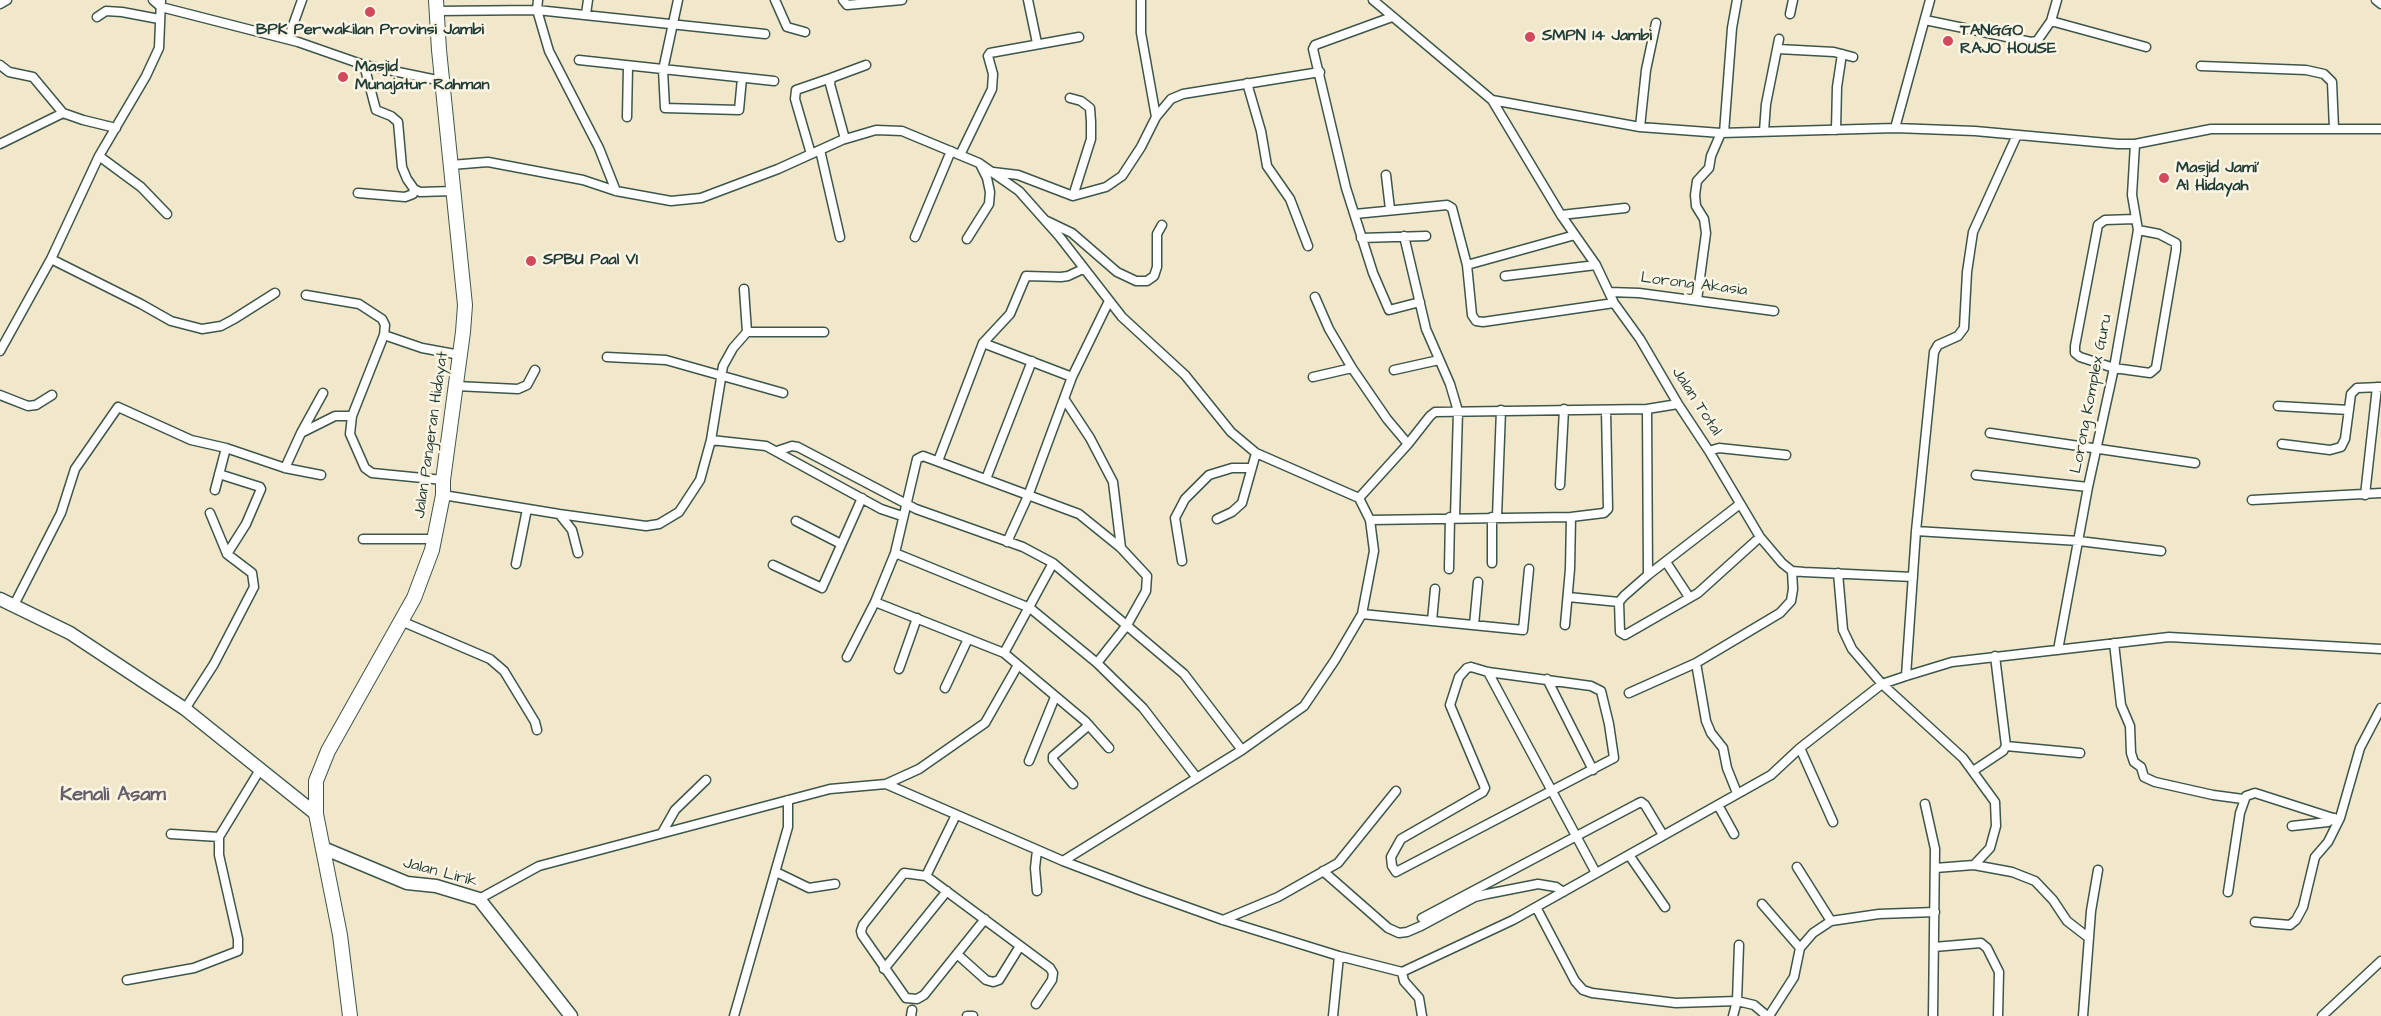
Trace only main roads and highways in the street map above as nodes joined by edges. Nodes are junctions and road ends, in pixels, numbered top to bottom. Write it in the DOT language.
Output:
graph roads {
  1 [pos="436,6"];
  2 [pos="0,599"];
  3 [pos="316,814"];
  4 [pos="323,848"];
  5 [pos="350,1016"];
  6 [pos="571,1016"];
  1 -- 3 [label="highway, Jalan Pangeran Hidayat"];
  2 -- 3 [label="main road"];
  3 -- 4 [label="highway, Jalan Pangeran Hidayat"];
  4 -- 5 [label="highway, Jalan Pangeran Hidayat"];
  4 -- 6 [label="main road, Jalan Lirik"];
}
